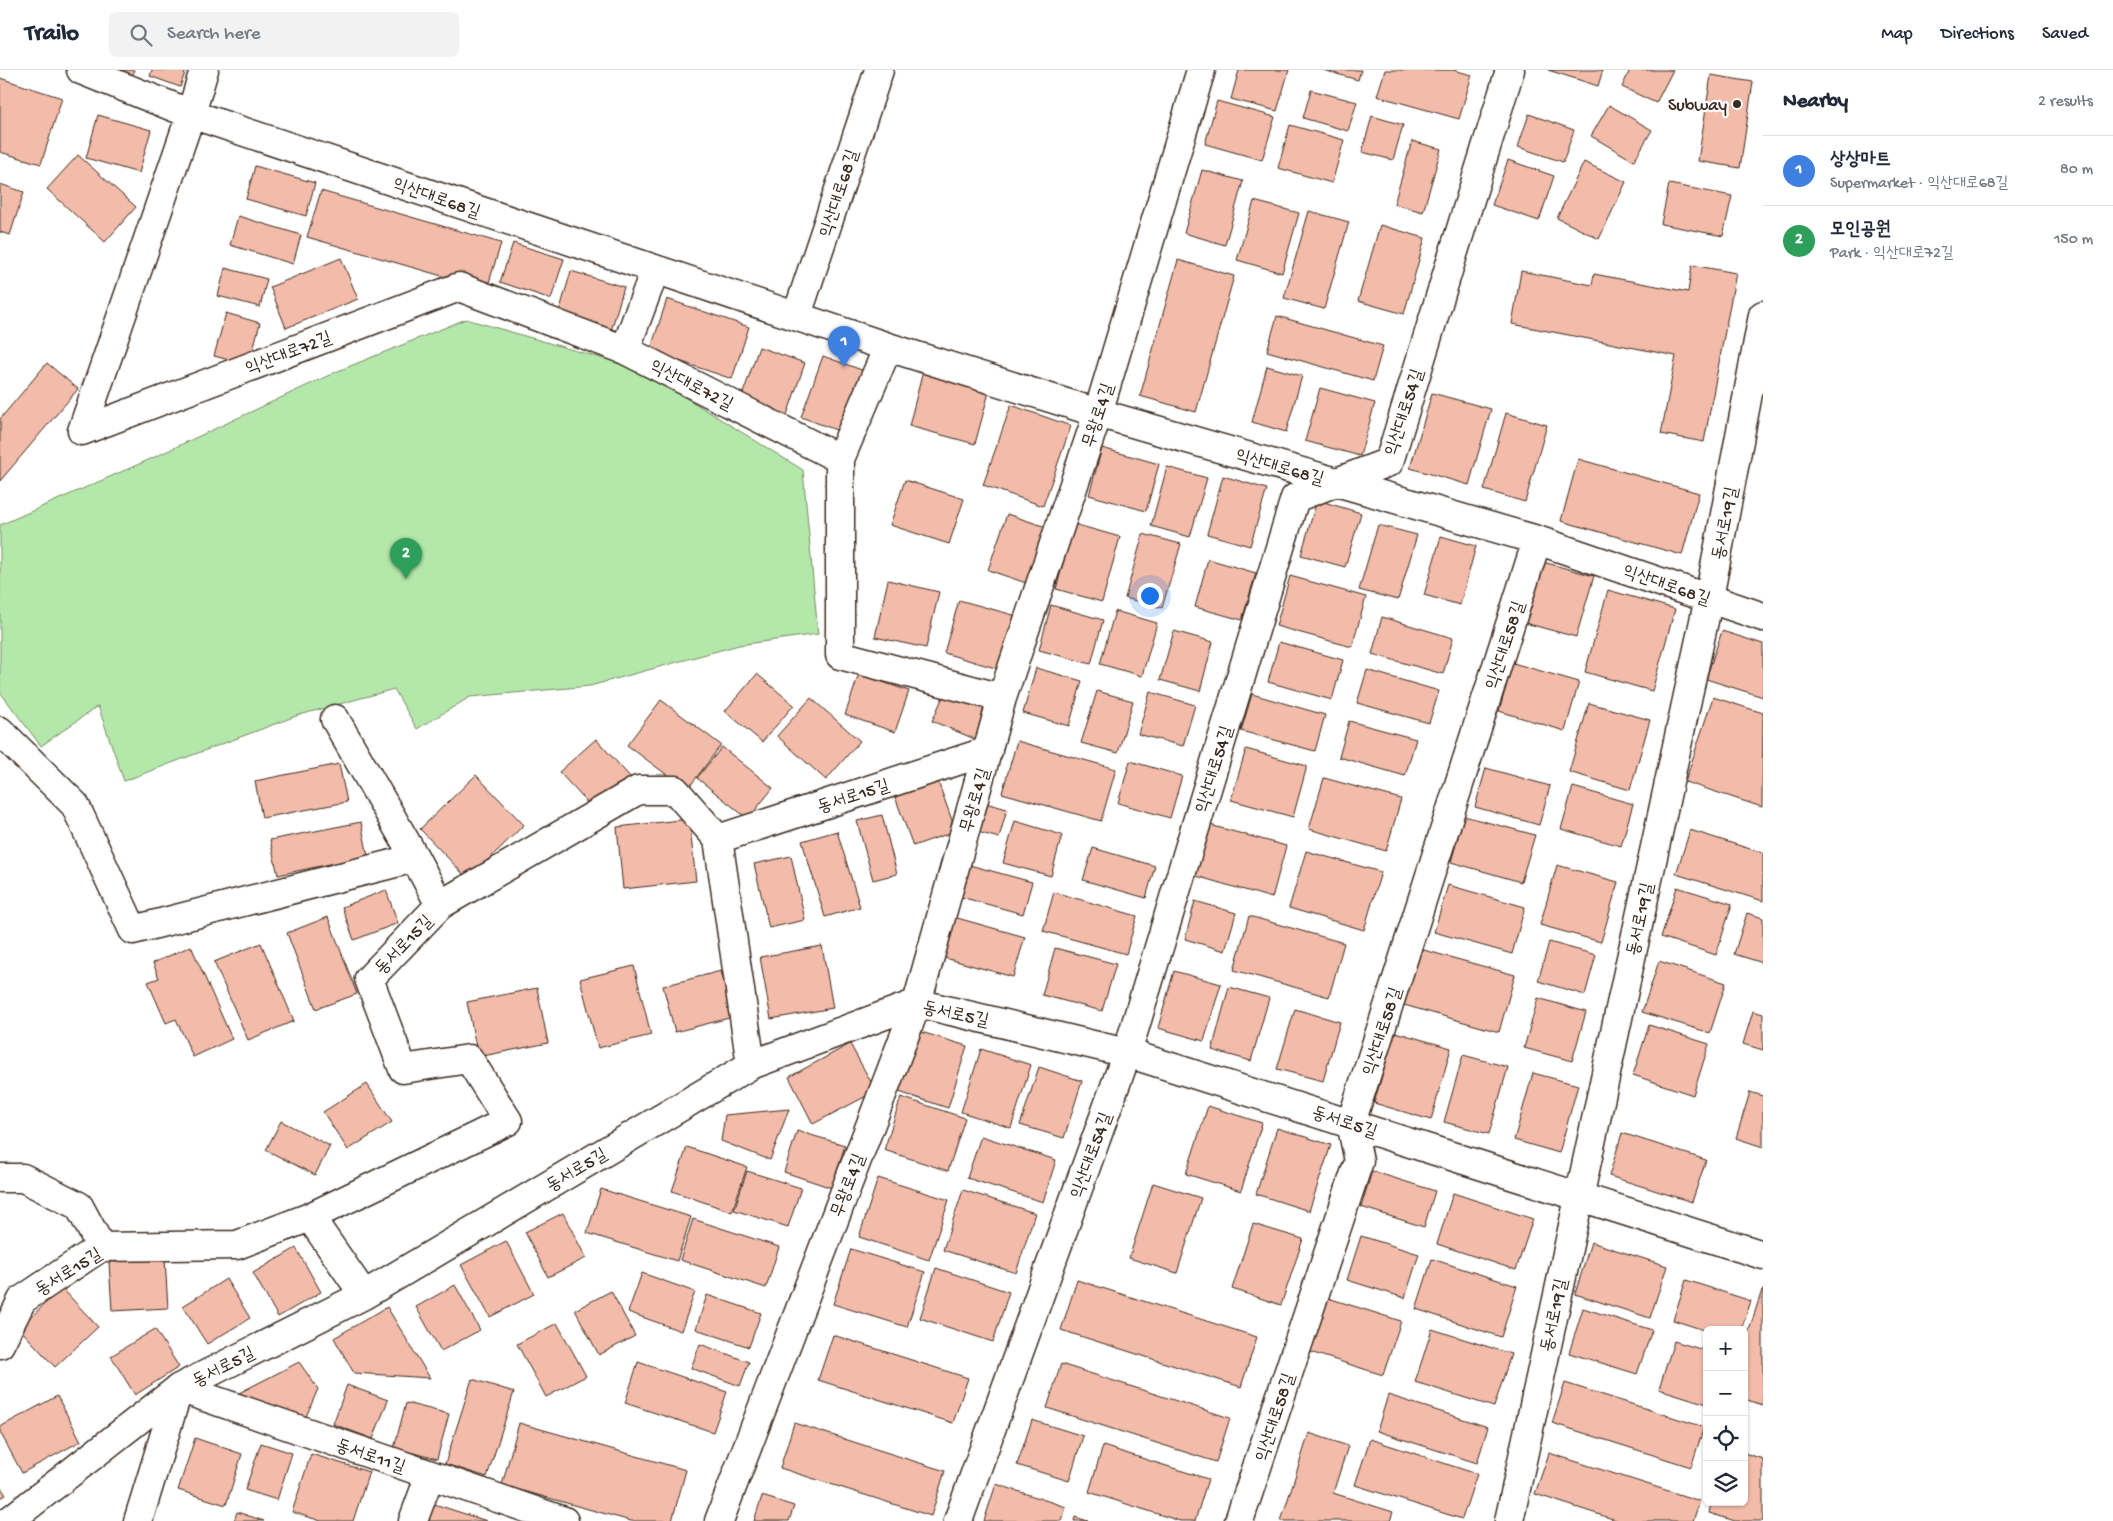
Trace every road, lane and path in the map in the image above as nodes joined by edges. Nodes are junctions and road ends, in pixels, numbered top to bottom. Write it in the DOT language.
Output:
graph roads {
  1 [pos="81,70"];
  2 [pos="204,70"];
  3 [pos="878,70"];
  4 [pos="1201,70"];
  5 [pos="1510,70"];
  6 [pos="191,114"];
  7 [pos="655,270"];
  8 [pos="797,315"];
  9 [pos="1763,315"];
  10 [pos="888,347"];
  11 [pos="625,350"];
  12 [pos="1098,413"];
  13 [pos="840,459"];
  14 [pos="1334,482"];
  15 [pos="1537,540"];
  16 [pos="1709,598"];
  17 [pos="1763,618"];
  18 [pos="1002,698"];
  19 [pos="335,718"];
  20 [pos="0,731"];
  21 [pos="988,751"];
  22 [pos="718,839"];
  23 [pos="415,858"];
  24 [pos="440,906"];
  25 [pos="917,1003"];
  26 [pos="1127,1053"];
  27 [pos="751,1064"];
  28 [pos="1351,1123"];
  29 [pos="0,1178"];
  30 [pos="1579,1196"];
  31 [pos="310,1217"];
  32 [pos="101,1246"];
  33 [pos="1763,1256"];
  34 [pos="364,1295"];
  35 [pos="0,1344"];
  36 [pos="179,1388"];
  37 [pos="430,1475"];
  38 [pos="9,1521"];
  39 [pos="138,1521"];
  40 [pos="413,1521"];
  41 [pos="564,1521"];
  42 [pos="719,1521"];
  43 [pos="958,1521"];
  44 [pos="1239,1521"];
  45 [pos="1508,1521"];
  1 -- 6 [label="street, 익산대로68길"];
  2 -- 6 [label="street, 익산대로72길"];
  3 -- 8 [label="street, 익산대로68길"];
  4 -- 12 [label="street, 무왕로4길"];
  5 -- 14 [label="street, 익산대로54길"];
  6 -- 7 [label="street, 익산대로68길"];
  6 -- 11 [label="street, 익산대로72길"];
  7 -- 8 [label="street, 익산대로68길"];
  7 -- 11 [label="street"];
  8 -- 10 [label="street, 익산대로68길"];
  9 -- 16 [label="street, 동서로19길"];
  10 -- 12 [label="street, 익산대로68길"];
  10 -- 13 [label="street"];
  11 -- 13 [label="street, 익산대로72길"];
  12 -- 14 [label="street, 익산대로68길"];
  12 -- 18 [label="street, 무왕로4길"];
  13 -- 18 [label="street"];
  14 -- 15 [label="street, 익산대로68길"];
  14 -- 26 [label="street, 익산대로54길"];
  15 -- 16 [label="street, 익산대로68길"];
  15 -- 28 [label="street, 익산대로58길"];
  16 -- 17 [label="street, 익산대로68길"];
  16 -- 30 [label="street, 동서로19길"];
  18 -- 21 [label="street, 무왕로4길"];
  19 -- 23 [label="street"];
  20 -- 23 [label="street"];
  21 -- 22 [label="street, 동서로15길"];
  21 -- 25 [label="street, 무왕로4길"];
  22 -- 24 [label="street, 동서로15길"];
  22 -- 27 [label="street"];
  23 -- 24 [label="street"];
  24 -- 31 [label="street, 동서로15길"];
  25 -- 26 [label="street, 동서로5길"];
  25 -- 27 [label="street, 동서로5길"];
  25 -- 42 [label="street, 무왕로4길"];
  26 -- 28 [label="street, 동서로5길"];
  26 -- 43 [label="street, 익산대로54길"];
  27 -- 34 [label="street, 동서로5길"];
  28 -- 30 [label="street, 동서로5길"];
  28 -- 44 [label="street, 익산대로58길"];
  29 -- 32 [label="street"];
  30 -- 33 [label="street, 동서로5길"];
  30 -- 45 [label="street, 동서로19길"];
  31 -- 32 [label="street, 동서로15길"];
  31 -- 34 [label="street"];
  32 -- 35 [label="street, 동서로15길"];
  34 -- 36 [label="street, 동서로5길"];
  36 -- 37 [label="street, 동서로11길"];
  36 -- 38 [label="street, 동서로5길"];
  36 -- 39 [label="street, 동서로5길"];
  37 -- 40 [label="street"];
  37 -- 41 [label="street, 동서로11길"];
}
